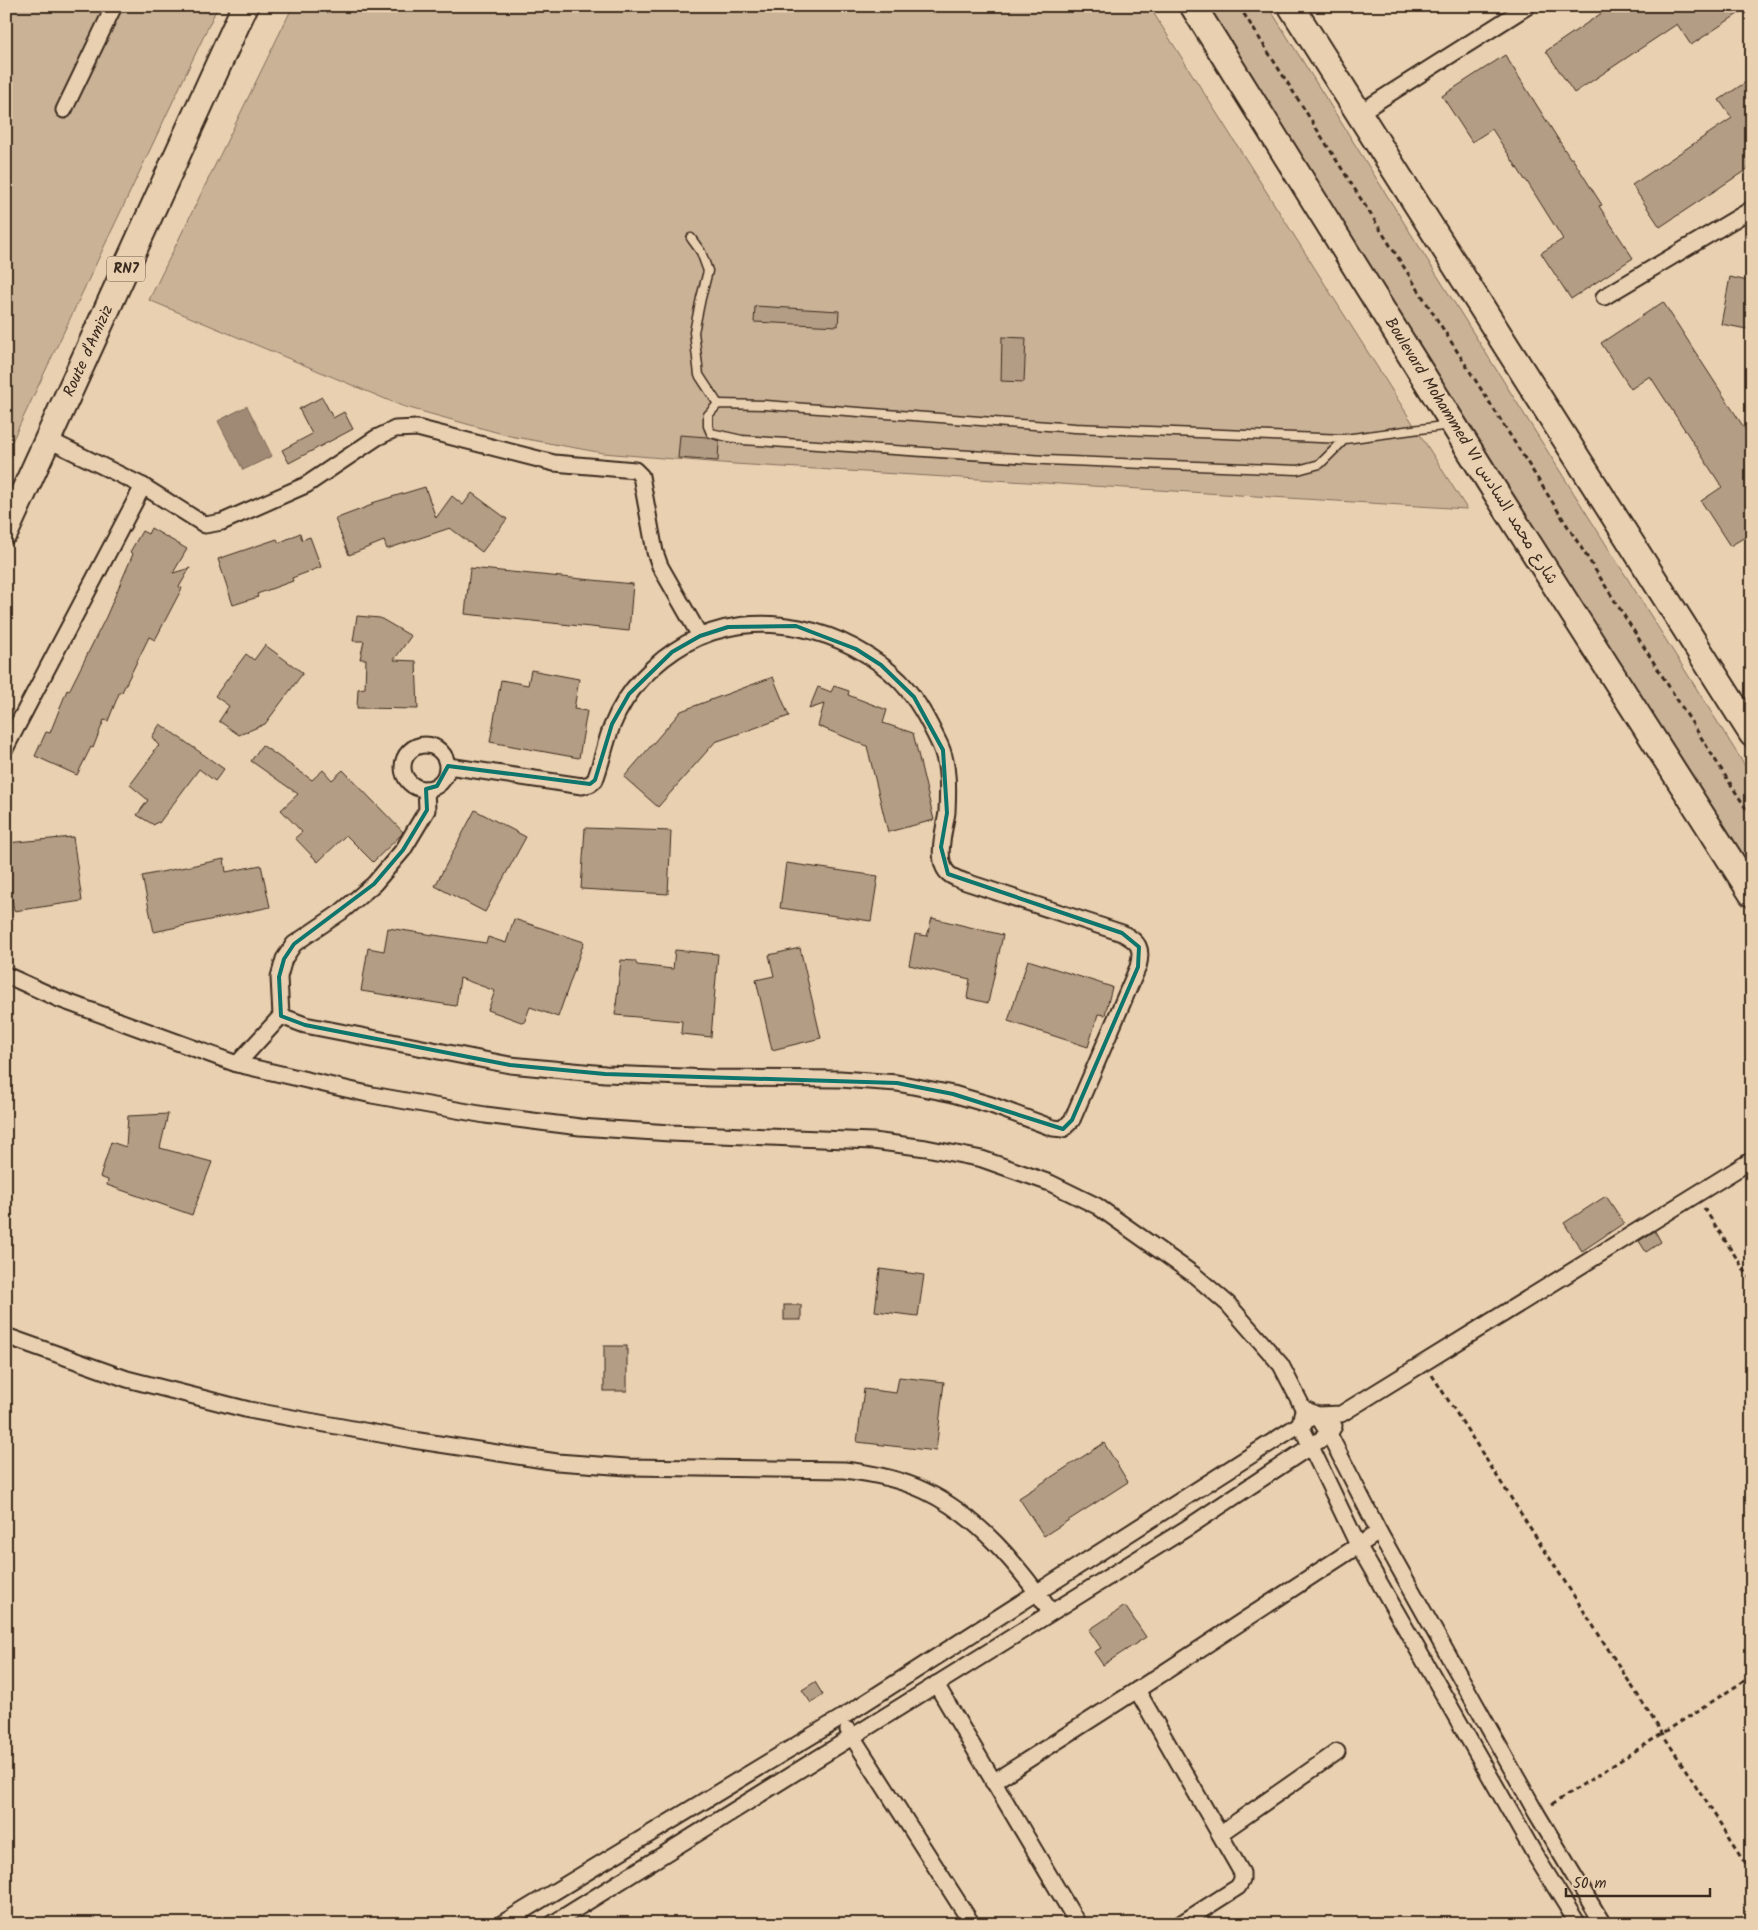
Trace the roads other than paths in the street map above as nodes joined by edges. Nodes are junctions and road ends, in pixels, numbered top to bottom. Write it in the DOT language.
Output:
graph roads {
  1 [pos="114,6"];
  2 [pos="245,6"];
  3 [pos="1193,6"];
  4 [pos="1291,6"];
  5 [pos="1528,6"];
  6 [pos="64,110"];
  7 [pos="1359,112"];
  8 [pos="1752,209"];
  9 [pos="691,238"];
  10 [pos="1604,297"];
  11 [pos="718,404"];
  12 [pos="1454,424"];
  13 [pos="1345,439"];
  14 [pos="49,440"];
  15 [pos="143,486"];
  16 [pos="6,532"];
  17 [pos="700,636"];
  18 [pos="1752,734"];
  19 [pos="6,747"];
  20 [pos="448,766"];
  21 [pos="426,789"];
  22 [pos="1752,894"];
  23 [pos="6,975"];
  24 [pos="281,1016"];
  25 [pos="237,1064"];
  26 [pos="1752,1160"];
  27 [pos="6,1336"];
  28 [pos="1303,1408"];
  29 [pos="1341,1414"];
  30 [pos="1317,1415"];
  31 [pos="1300,1424"];
  32 [pos="1329,1434"];
  33 [pos="1310,1446"];
  34 [pos="1379,1532"];
  35 [pos="1358,1546"];
  36 [pos="1037,1593"];
  37 [pos="1051,1612"];
  38 [pos="936,1684"];
  39 [pos="1137,1690"];
  40 [pos="841,1718"];
  41 [pos="853,1737"];
  42 [pos="1338,1752"];
  43 [pos="993,1782"];
  44 [pos="1527,1819"];
  45 [pos="1221,1833"];
  46 [pos="501,1924"];
  47 [pos="552,1924"];
  48 [pos="972,1924"];
  49 [pos="1078,1924"];
  50 [pos="1180,1924"];
  51 [pos="1578,1924"];
  52 [pos="1603,1924"];
  1 -- 6 [label="street"];
  2 -- 14 [label="main road, Route d'Amiziz / RN7"];
  3 -- 12 [label="main road, Boulevard Mohammed VI شارع محمد السادس"];
  4 -- 7 [label="main road"];
  5 -- 7 [label="street"];
  7 -- 18 [label="main road"];
  8 -- 10 [label="street"];
  9 -- 11 [label="lane"];
  11 -- 13 [label="lane"];
  11 -- 13 [label="lane"];
  12 -- 13 [label="lane"];
  12 -- 22 [label="main road, Boulevard Mohammed VI شارع محمد السادس"];
  14 -- 15 [label="street"];
  14 -- 16 [label="main road, Route d'Amiziz / RN7"];
  15 -- 17 [label="street"];
  15 -- 19 [label="street"];
  17 -- 20 [label="street"];
  17 -- 24 [label="street"];
  20 -- 21 [label="street"];
  20 -- 21 [label="street"];
  21 -- 24 [label="street"];
  23 -- 25 [label="street"];
  24 -- 25 [label="street"];
  25 -- 28 [label="street"];
  26 -- 29 [label="street"];
  27 -- 36 [label="street"];
  28 -- 30 [label="street"];
  28 -- 31 [label="street"];
  29 -- 30 [label="street"];
  29 -- 32 [label="street"];
  30 -- 31 [label="street"];
  30 -- 32 [label="street"];
  31 -- 33 [label="street"];
  31 -- 36 [label="street"];
  32 -- 33 [label="street"];
  32 -- 34 [label="street"];
  33 -- 35 [label="street"];
  33 -- 37 [label="street"];
  34 -- 35 [label="street"];
  34 -- 44 [label="street"];
  35 -- 39 [label="street"];
  35 -- 44 [label="street"];
  36 -- 37 [label="street"];
  36 -- 40 [label="street"];
  37 -- 38 [label="street"];
  38 -- 41 [label="street"];
  38 -- 43 [label="street"];
  39 -- 43 [label="street"];
  39 -- 45 [label="street"];
  40 -- 41 [label="street"];
  40 -- 46 [label="street"];
  41 -- 47 [label="street"];
  41 -- 48 [label="street"];
  42 -- 45 [label="street"];
  43 -- 49 [label="street"];
  44 -- 51 [label="street"];
  44 -- 52 [label="street"];
  45 -- 50 [label="street"];
}
